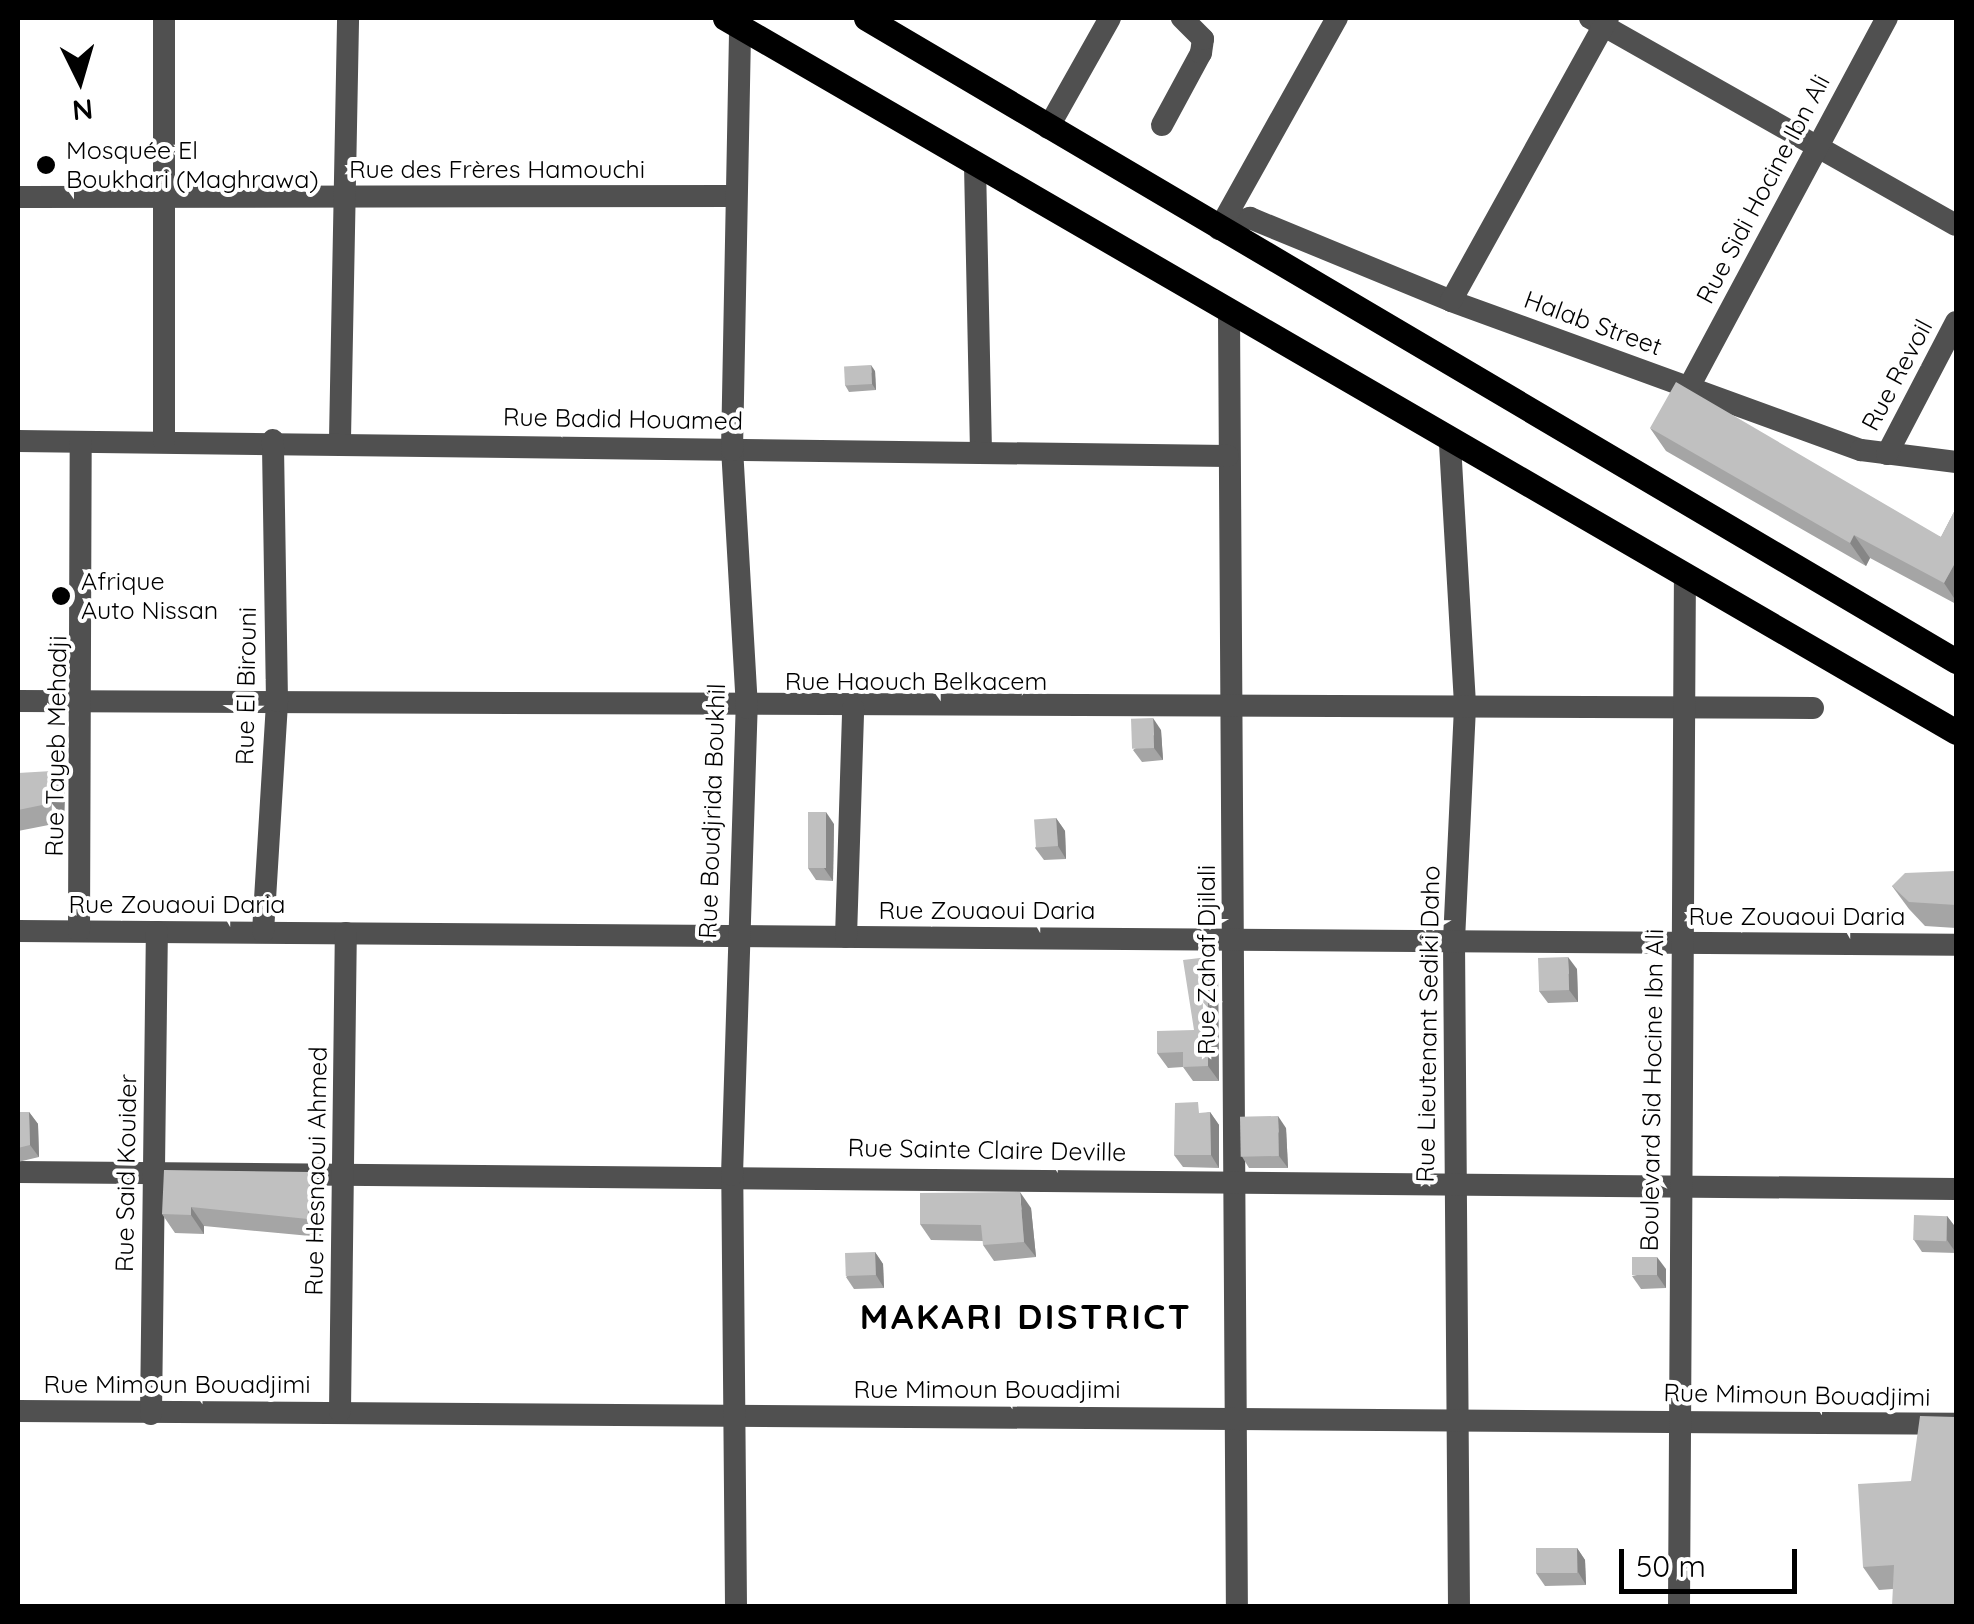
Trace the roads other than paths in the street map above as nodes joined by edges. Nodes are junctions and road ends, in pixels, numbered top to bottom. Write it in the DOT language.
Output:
graph roads {
  1 [pos="164,18"];
  2 [pos="348,18"];
  3 [pos="1110,18"];
  4 [pos="1182,18"];
  5 [pos="1337,18"];
  6 [pos="1887,18"];
  7 [pos="873,19"];
  8 [pos="1601,20"];
  9 [pos="735,21"];
  10 [pos="1162,125"];
  11 [pos="1048,128"];
  12 [pos="1816,145"];
  13 [pos="975,165"];
  14 [pos="348,196"];
  15 [pos="736,196"];
  16 [pos="18,197"];
  17 [pos="163,198"];
  18 [pos="1956,224"];
  19 [pos="1219,228"];
  20 [pos="1451,301"];
  21 [pos="1230,314"];
  22 [pos="1956,322"];
  23 [pos="1688,387"];
  24 [pos="340,439"];
  25 [pos="273,440"];
  26 [pos="18,441"];
  27 [pos="164,441"];
  28 [pos="81,442"];
  29 [pos="1450,444"];
  30 [pos="732,450"];
  31 [pos="981,451"];
  32 [pos="1887,454"];
  33 [pos="1228,456"];
  34 [pos="1956,462"];
  35 [pos="1686,575"];
  36 [pos="1956,661"];
  37 [pos="18,700"];
  38 [pos="87,701"];
  39 [pos="276,701"];
  40 [pos="1465,707"];
  41 [pos="747,708"];
  42 [pos="852,708"];
  43 [pos="1813,708"];
  44 [pos="1236,709"];
  45 [pos="1690,712"];
  46 [pos="1956,732"];
  47 [pos="18,931"];
  48 [pos="80,931"];
  49 [pos="157,932"];
  50 [pos="263,932"];
  51 [pos="346,933"];
  52 [pos="735,936"];
  53 [pos="846,937"];
  54 [pos="1232,939"];
  55 [pos="1454,941"];
  56 [pos="1682,942"];
  57 [pos="1956,945"];
  58 [pos="345,1170"];
  59 [pos="152,1171"];
  60 [pos="18,1172"];
  61 [pos="732,1175"];
  62 [pos="1234,1179"];
  63 [pos="1453,1180"];
  64 [pos="1678,1184"];
  65 [pos="1956,1189"];
  66 [pos="340,1410"];
  67 [pos="18,1411"];
  68 [pos="151,1414"];
  69 [pos="730,1414"];
  70 [pos="1235,1418"];
  71 [pos="1456,1420"];
  72 [pos="1674,1422"];
  73 [pos="1956,1424"];
  74 [pos="736,1606"];
  75 [pos="1237,1606"];
  76 [pos="1458,1606"];
  77 [pos="1679,1606"];
  1 -- 17 [label="street"];
  2 -- 14 [label="street"];
  3 -- 11 [label="street"];
  4 -- 10 [label="street"];
  5 -- 19 [label="street"];
  6 -- 12 [label="street, Rue Sidi Hocine Ibn Ali"];
  7 -- 11 [label="main road"];
  8 -- 12 [label="street"];
  8 -- 20 [label="street"];
  9 -- 13 [label="main road"];
  9 -- 15 [label="street, Rue Boudjrida Boukhil"];
  11 -- 19 [label="main road"];
  12 -- 18 [label="street"];
  12 -- 23 [label="street, Rue Sidi Hocine Ibn Ali"];
  13 -- 21 [label="main road"];
  13 -- 31 [label="street"];
  14 -- 15 [label="street, Rue des Frères Hamouchi"];
  14 -- 17 [label="street, Rue des Frères Hamouchi"];
  14 -- 24 [label="street"];
  15 -- 30 [label="street, Rue Boudjrida Boukhil"];
  16 -- 17 [label="street, Rue des Frères Hamouchi"];
  17 -- 27 [label="street"];
  19 -- 20 [label="street, Halab Street"];
  19 -- 36 [label="main road"];
  20 -- 23 [label="street, Halab Street"];
  21 -- 29 [label="main road"];
  21 -- 33 [label="street, Rue Zahaf Djilali"];
  22 -- 32 [label="street, Rue Revoil"];
  23 -- 32 [label="street, Halab Street"];
  24 -- 25 [label="street, Rue Badid Houamed"];
  24 -- 30 [label="street, Rue Badid Houamed"];
  25 -- 27 [label="street, Rue Badid Houamed"];
  25 -- 39 [label="street, Rue El Birouni"];
  26 -- 28 [label="street, Rue Badid Houamed"];
  27 -- 28 [label="street, Rue Badid Houamed"];
  28 -- 38 [label="street, Rue Tayeb Mehadji"];
  29 -- 35 [label="main road"];
  29 -- 40 [label="street, Rue Lieutenant Sediki Daho"];
  30 -- 31 [label="street, Rue Badid Houamed"];
  30 -- 41 [label="street, Rue Boudjrida Boukhil"];
  31 -- 33 [label="street, Rue Badid Houamed"];
  32 -- 34 [label="street, Halab Street"];
  33 -- 44 [label="street, Rue Zahaf Djilali"];
  35 -- 45 [label="street, Boulevard Sid Hocine Ibn Ali"];
  35 -- 46 [label="main road"];
  37 -- 38 [label="street, Rue Haouch Belkacem"];
  38 -- 39 [label="street, Rue Haouch Belkacem"];
  38 -- 48 [label="street, Rue Tayeb Mehadji"];
  39 -- 41 [label="street, Rue Haouch Belkacem"];
  39 -- 50 [label="street, Rue El Birouni"];
  40 -- 44 [label="street, Rue Haouch Belkacem"];
  40 -- 45 [label="street, Rue Haouch Belkacem"];
  40 -- 55 [label="street, Rue Lieutenant Sediki Daho"];
  41 -- 42 [label="street, Rue Haouch Belkacem"];
  41 -- 52 [label="street, Rue Boudjrida Boukhil"];
  42 -- 44 [label="street, Rue Haouch Belkacem"];
  42 -- 53 [label="street"];
  43 -- 45 [label="street, Rue Haouch Belkacem"];
  44 -- 54 [label="street, Rue Zahaf Djilali"];
  45 -- 56 [label="street, Boulevard Sid Hocine Ibn Ali"];
  47 -- 48 [label="street, Rue Zouaoui Daria"];
  48 -- 49 [label="street, Rue Zouaoui Daria"];
  49 -- 50 [label="street, Rue Zouaoui Daria"];
  49 -- 59 [label="street, Rue Said Kouider"];
  50 -- 51 [label="street, Rue Zouaoui Daria"];
  51 -- 52 [label="street, Rue Zouaoui Daria"];
  51 -- 58 [label="street, Rue Hesnaoui Ahmed"];
  52 -- 53 [label="street, Rue Zouaoui Daria"];
  52 -- 61 [label="street, Rue Boudjrida Boukhil"];
  53 -- 54 [label="street, Rue Zouaoui Daria"];
  54 -- 55 [label="street, Rue Zouaoui Daria"];
  54 -- 62 [label="street, Rue Zahaf Djilali"];
  55 -- 56 [label="street, Rue Zouaoui Daria"];
  55 -- 63 [label="street, Rue Lieutenant Sediki Daho"];
  56 -- 57 [label="street, Rue Zouaoui Daria"];
  56 -- 64 [label="street, Boulevard Sid Hocine Ibn Ali"];
  58 -- 59 [label="street, Rue Sainte Claire Deville"];
  58 -- 61 [label="street, Rue Sainte Claire Deville"];
  58 -- 66 [label="street, Rue Hesnaoui Ahmed"];
  59 -- 60 [label="street, Rue Sainte Claire Deville"];
  59 -- 68 [label="street, Rue Said Kouider"];
  61 -- 62 [label="street, Rue Sainte Claire Deville"];
  61 -- 69 [label="street, Rue Boudjrida Boukhil"];
  62 -- 63 [label="street, Rue Sainte Claire Deville"];
  62 -- 70 [label="street, Rue Zahaf Djilali"];
  63 -- 64 [label="street, Rue Sainte Claire Deville"];
  63 -- 71 [label="street, Rue Lieutenant Sediki Daho"];
  64 -- 65 [label="street, Rue Sainte Claire Deville"];
  64 -- 72 [label="street, Boulevard Sid Hocine Ibn Ali"];
  66 -- 68 [label="street, Rue Mimoun Bouadjimi"];
  66 -- 69 [label="street, Rue Mimoun Bouadjimi"];
  67 -- 68 [label="street, Rue Mimoun Bouadjimi"];
  69 -- 70 [label="street, Rue Mimoun Bouadjimi"];
  69 -- 74 [label="street, Rue Boudjrida Boukhil"];
  70 -- 71 [label="street, Rue Mimoun Bouadjimi"];
  70 -- 75 [label="street, Rue Zahaf Djilali"];
  71 -- 72 [label="street, Rue Mimoun Bouadjimi"];
  71 -- 76 [label="street, Rue Lieutenant Sediki Daho"];
  72 -- 73 [label="street, Rue Mimoun Bouadjimi"];
  72 -- 77 [label="street, Boulevard Sid Hocine Ibn Ali"];
}
